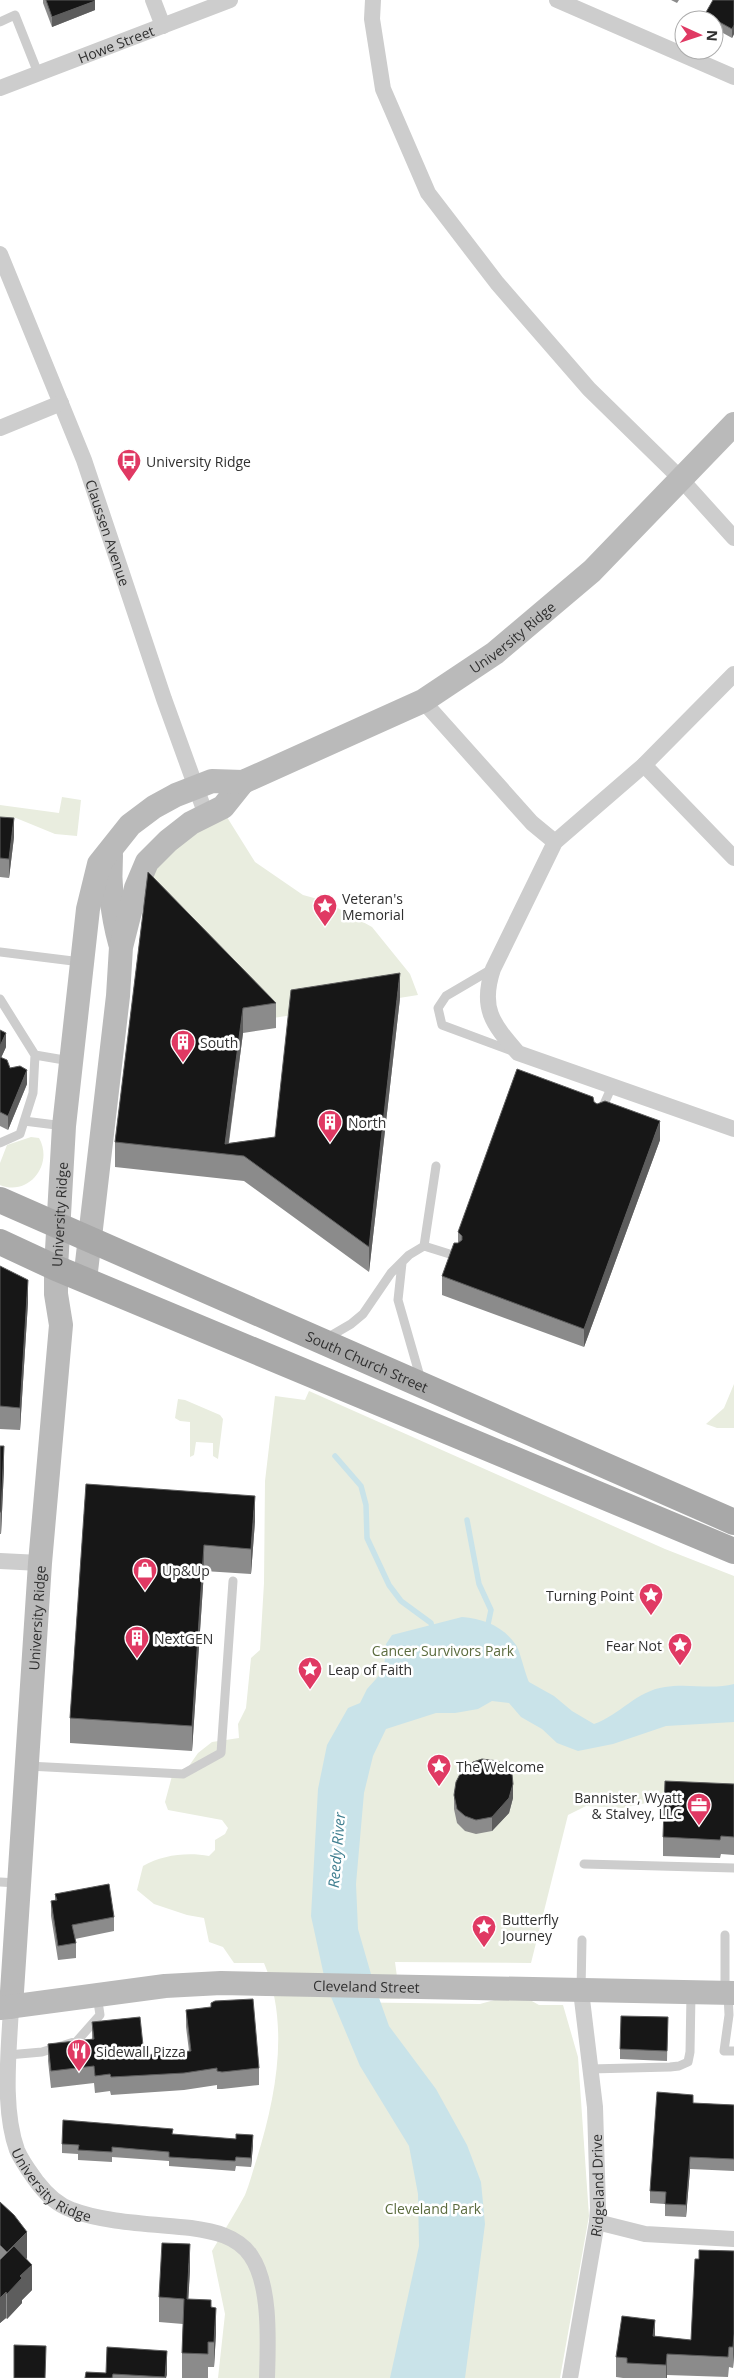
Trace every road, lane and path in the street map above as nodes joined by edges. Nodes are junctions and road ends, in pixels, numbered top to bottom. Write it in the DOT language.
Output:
graph roads {
  1 [pos="153,0"];
  2 [pos="230,0"];
  3 [pos="373,0"];
  4 [pos="561,1"];
  5 [pos="0,22"];
  6 [pos="163,26"];
  7 [pos="38,73"];
  8 [pos="734,77"];
  9 [pos="0,88"];
  10 [pos="0,254"];
  11 [pos="61,404"];
  12 [pos="734,424"];
  13 [pos="0,428"];
  14 [pos="680,478"];
  15 [pos="734,538"];
  16 [pos="734,674"];
  17 [pos="423,701"];
  18 [pos="644,765"];
  19 [pos="242,782"];
  20 [pos="196,788"];
  21 [pos="206,815"];
  22 [pos="555,842"];
  23 [pos="112,846"];
  24 [pos="734,858"];
  25 [pos="121,947"];
  26 [pos="0,952"];
  27 [pos="82,962"];
  28 [pos="493,969"];
  29 [pos="0,999"];
  30 [pos="518,1053"];
  31 [pos="35,1055"];
  32 [pos="71,1061"];
  33 [pos="612,1086"];
  34 [pos="599,1117"];
  35 [pos="24,1121"];
  36 [pos="64,1126"];
  37 [pos="734,1129"];
  38 [pos="0,1143"];
  39 [pos="436,1166"];
  40 [pos="0,1200"];
  41 [pos="58,1226"];
  42 [pos="89,1240"];
  43 [pos="0,1242"];
  44 [pos="424,1246"];
  45 [pos="456,1256"];
  46 [pos="402,1263"];
  47 [pos="56,1268"];
  48 [pos="85,1280"];
  49 [pos="322,1340"];
  50 [pos="422,1384"];
  51 [pos="734,1522"];
  52 [pos="734,1551"];
  53 [pos="0,1561"];
  54 [pos="40,1563"];
  55 [pos="232,1581"];
  56 [pos="25,1766"];
  57 [pos="584,1864"];
  58 [pos="734,1868"];
  59 [pos="9,1882"];
  60 [pos="725,1935"];
  61 [pos="582,1940"];
  62 [pos="581,1991"];
  63 [pos="691,1993"];
  64 [pos="729,1994"];
  65 [pos="97,1995"];
  66 [pos="6,2007"];
  67 [pos="734,2052"];
  68 [pos="8,2055"];
  69 [pos="590,2069"];
  70 [pos="5,2099"];
  71 [pos="6,2135"];
  72 [pos="597,2222"];
  73 [pos="734,2239"];
  74 [pos="267,2378"];
  75 [pos="570,2378"];
  1 -- 6 [label="street"];
  2 -- 6 [label="street, Howe Street"];
  3 -- 14 [label="street"];
  4 -- 8 [label="street"];
  5 -- 7 [label="lane"];
  6 -- 7 [label="street, Howe Street"];
  7 -- 9 [label="street, Howe Street"];
  10 -- 11 [label="street, Claussen Avenue"];
  11 -- 13 [label="street"];
  11 -- 20 [label="street, Claussen Avenue"];
  12 -- 14 [label="street, University Ridge"];
  14 -- 15 [label="street"];
  14 -- 17 [label="street, University Ridge"];
  16 -- 18 [label="street"];
  17 -- 19 [label="street, University Ridge"];
  17 -- 22 [label="street"];
  18 -- 22 [label="street"];
  18 -- 24 [label="street"];
  19 -- 20 [label="street, University Ridge"];
  19 -- 21 [label="street, University Ridge"];
  20 -- 21 [label="street, Claussen Avenue"];
  20 -- 23 [label="street, University Ridge"];
  21 -- 25 [label="street, University Ridge"];
  22 -- 28 [label="street"];
  23 -- 25 [label="street"];
  23 -- 27 [label="street, University Ridge"];
  25 -- 42 [label="street, University Ridge"];
  26 -- 27 [label="lane"];
  27 -- 32 [label="street, University Ridge"];
  28 -- 30 [label="street"];
  28 -- 30 [label="lane"];
  29 -- 31 [label="lane"];
  30 -- 33 [label="street"];
  31 -- 32 [label="lane"];
  31 -- 35 [label="lane"];
  32 -- 36 [label="street, University Ridge"];
  33 -- 34 [label="lane"];
  33 -- 37 [label="street"];
  35 -- 36 [label="lane"];
  35 -- 38 [label="lane"];
  36 -- 41 [label="street, University Ridge"];
  39 -- 44 [label="lane"];
  40 -- 41 [label="main road, South Church Street"];
  41 -- 42 [label="main road, South Church Street"];
  41 -- 47 [label="street, University Ridge"];
  42 -- 48 [label="street, University Ridge"];
  42 -- 49 [label="main road, South Church Street"];
  43 -- 47 [label="main road"];
  44 -- 45 [label="lane"];
  44 -- 46 [label="lane"];
  46 -- 49 [label="lane"];
  46 -- 50 [label="lane"];
  47 -- 48 [label="main road"];
  47 -- 54 [label="street, University Ridge"];
  48 -- 52 [label="main road"];
  49 -- 50 [label="main road, South Church Street"];
  50 -- 51 [label="main road, South Church Street"];
  53 -- 54 [label="street"];
  54 -- 56 [label="street, University Ridge"];
  55 -- 56 [label="lane"];
  56 -- 59 [label="street, University Ridge"];
  57 -- 58 [label="lane"];
  59 -- 66 [label="street, University Ridge"];
  60 -- 64 [label="lane"];
  61 -- 62 [label="lane"];
  62 -- 63 [label="street, Cleveland Street"];
  62 -- 65 [label="street, Cleveland Street"];
  62 -- 69 [label="street, Ridgeland Drive"];
  63 -- 64 [label="street, Cleveland Street"];
  63 -- 69 [label="lane"];
  64 -- 67 [label="lane"];
  65 -- 66 [label="street, Cleveland Street"];
  65 -- 68 [label="lane"];
  66 -- 68 [label="street, University Ridge"];
  68 -- 70 [label="street, University Ridge"];
  69 -- 72 [label="street, Ridgeland Drive"];
  70 -- 71 [label="street, University Ridge"];
  71 -- 74 [label="street, University Ridge"];
  72 -- 73 [label="street"];
  72 -- 75 [label="street, Ridgeland Drive"];
}
